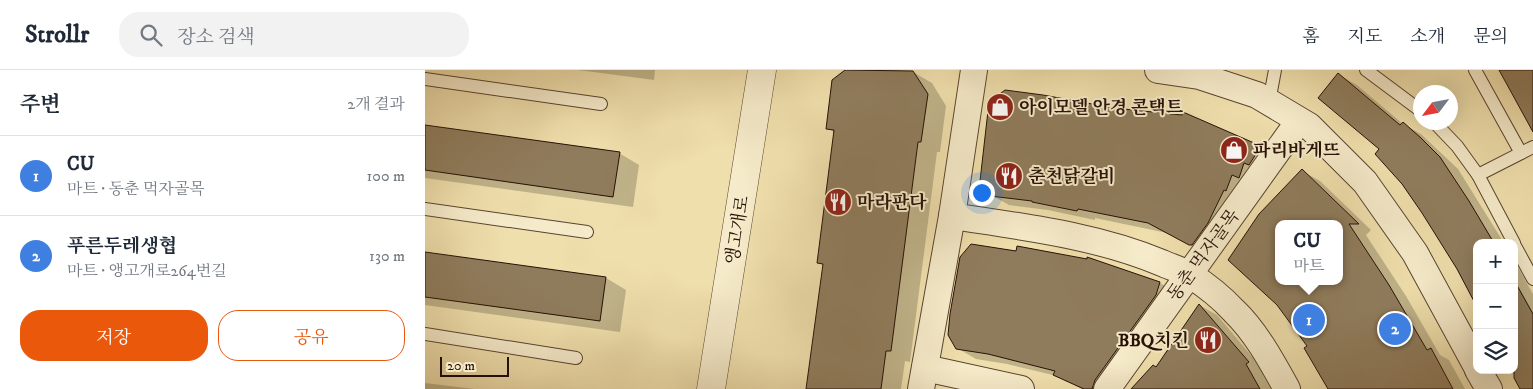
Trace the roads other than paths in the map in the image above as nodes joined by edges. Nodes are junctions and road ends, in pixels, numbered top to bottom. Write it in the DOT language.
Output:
graph roads {
  1 [pos="762,70"];
  2 [pos="974,70"];
  3 [pos="1158,70"];
  4 [pos="1275,70"];
  5 [pos="1366,70"];
  6 [pos="1475,70"];
  7 [pos="425,79"];
  8 [pos="1269,102"];
  9 [pos="601,104"];
  10 [pos="1413,105"];
  11 [pos="1299,121"];
  12 [pos="1441,130"];
  13 [pos="1533,147"];
  14 [pos="1521,153"];
  15 [pos="1478,175"];
  16 [pos="425,209"];
  17 [pos="952,216"];
  18 [pos="587,232"];
  19 [pos="1512,239"];
  20 [pos="1518,251"];
  21 [pos="1189,274"];
  22 [pos="1533,279"];
  23 [pos="425,334"];
  24 [pos="576,358"];
  25 [pos="1473,360"];
  26 [pos="1481,374"];
  27 [pos="923,379"];
  28 [pos="711,389"];
  29 [pos="1021,389"];
  30 [pos="1107,389"];
  31 [pos="1287,389"];
  32 [pos="1489,389"];
  1 -- 28 [label="street, 앵고개로"];
  2 -- 17 [label="street"];
  3 -- 8 [label="street"];
  4 -- 8 [label="lane"];
  5 -- 10 [label="lane"];
  6 -- 14 [label="lane"];
  7 -- 9 [label="lane"];
  8 -- 11 [label="street"];
  11 -- 21 [label="street, 동춘 먹자골목"];
  11 -- 25 [label="street"];
  12 -- 15 [label="lane"];
  13 -- 14 [label="lane"];
  14 -- 15 [label="lane"];
  15 -- 19 [label="lane"];
  16 -- 18 [label="lane"];
  17 -- 21 [label="street"];
  17 -- 27 [label="street"];
  20 -- 22 [label="lane"];
  21 -- 30 [label="street, 동춘 먹자골목"];
  21 -- 31 [label="street"];
  23 -- 24 [label="lane"];
  26 -- 32 [label="street"];
  27 -- 29 [label="street"];
}
